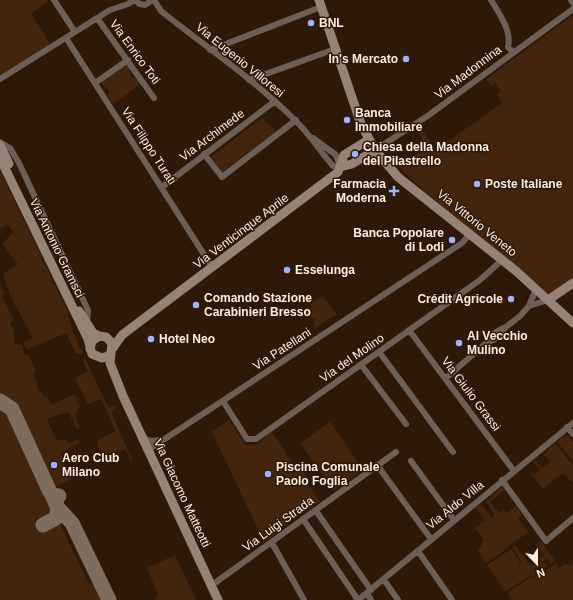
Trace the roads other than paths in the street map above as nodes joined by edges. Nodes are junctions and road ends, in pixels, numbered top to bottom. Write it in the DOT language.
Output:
graph roads {
  1 [pos="54,0"];
  2 [pos="135,0"];
  3 [pos="153,0"];
  4 [pos="491,0"];
  5 [pos="571,0"];
  6 [pos="320,3"];
  7 [pos="573,3"];
  8 [pos="573,9"];
  9 [pos="97,18"];
  10 [pos="75,32"];
  11 [pos="66,38"];
  12 [pos="335,49"];
  13 [pos="210,50"];
  14 [pos="513,52"];
  15 [pos="128,60"];
  16 [pos="0,79"];
  17 [pos="248,80"];
  18 [pos="95,83"];
  19 [pos="154,98"];
  20 [pos="275,101"];
  21 [pos="296,120"];
  22 [pos="313,138"];
  23 [pos="368,140"];
  24 [pos="0,143"];
  25 [pos="374,150"];
  26 [pos="204,154"];
  27 [pos="0,158"];
  28 [pos="340,167"];
  29 [pos="162,187"];
  30 [pos="470,234"];
  31 [pos="502,260"];
  32 [pos="212,268"];
  33 [pos="573,282"];
  34 [pos="536,289"];
  35 [pos="548,300"];
  36 [pos="529,306"];
  37 [pos="573,323"];
  38 [pos="410,330"];
  39 [pos="122,335"];
  40 [pos="102,337"];
  41 [pos="90,348"];
  42 [pos="112,350"];
  43 [pos="380,353"];
  44 [pos="100,358"];
  45 [pos="362,366"];
  46 [pos="446,378"];
  47 [pos="123,396"];
  48 [pos="223,401"];
  49 [pos="573,422"];
  50 [pos="406,424"];
  51 [pos="567,427"];
  52 [pos="573,434"];
  53 [pos="142,437"];
  54 [pos="164,439"];
  55 [pos="148,450"];
  56 [pos="396,452"];
  57 [pos="453,452"];
  58 [pos="411,461"];
  59 [pos="378,466"];
  60 [pos="514,471"];
  61 [pos="502,480"];
  62 [pos="316,511"];
  63 [pos="573,518"];
  64 [pos="303,520"];
  65 [pos="454,520"];
  66 [pos="431,539"];
  67 [pos="272,543"];
  68 [pos="418,551"];
  69 [pos="384,580"];
  70 [pos="212,585"];
  71 [pos="369,592"];
  72 [pos="218,600"];
  73 [pos="304,600"];
  74 [pos="358,600"];
  75 [pos="371,600"];
  76 [pos="398,600"];
  77 [pos="452,600"];
  1 -- 10 [label="street"];
  2 -- 3 [label="street"];
  2 -- 9 [label="street"];
  3 -- 13 [label="street, Via Eugenio Villoresi"];
  4 -- 14 [label="street"];
  5 -- 7 [label="street"];
  6 -- 12 [label="street, Via Vittorio Veneto"];
  6 -- 13 [label="street"];
  8 -- 14 [label="street, Via Madonnina"];
  9 -- 10 [label="street"];
  9 -- 15 [label="street, Via Enrico Toti"];
  10 -- 11 [label="street"];
  11 -- 16 [label="street"];
  11 -- 18 [label="street, Via Filippo Turati"];
  12 -- 17 [label="street"];
  12 -- 23 [label="street, Via Vittorio Veneto"];
  13 -- 17 [label="street, Via Eugenio Villoresi"];
  14 -- 25 [label="street, Via Madonnina"];
  15 -- 18 [label="street"];
  15 -- 19 [label="street, Via Enrico Toti"];
  17 -- 20 [label="street, Via Eugenio Villoresi"];
  18 -- 29 [label="street, Via Filippo Turati"];
  20 -- 21 [label="street, Via Eugenio Villoresi"];
  20 -- 26 [label="street, Via Archimede"];
  21 -- 22 [label="street, Via Eugenio Villoresi"];
  21 -- 26 [label="street"];
  22 -- 28 [label="street, Via Eugenio Villoresi"];
  22 -- 28 [label="street, Via Eugenio Villoresi"];
  23 -- 25 [label="street, Via Vittorio Veneto"];
  23 -- 28 [label="street"];
  24 -- 40 [label="street, Via Antonio Gramsci"];
  25 -- 28 [label="street, Via Venticinque Aprile"];
  25 -- 30 [label="street, Via Vittorio Veneto"];
  26 -- 29 [label="street, Via Archimede"];
  27 -- 41 [label="street, Via Antonio Gramsci"];
  28 -- 32 [label="street, Via Venticinque Aprile"];
  29 -- 32 [label="street, Via Filippo Turati"];
  30 -- 31 [label="street, Via Vittorio Veneto"];
  30 -- 48 [label="street, Via Patellani"];
  31 -- 34 [label="street, Via Vittorio Veneto"];
  31 -- 38 [label="street, Via del Molino"];
  32 -- 39 [label="street, Via Venticinque Aprile"];
  33 -- 35 [label="street"];
  34 -- 35 [label="street, Via Vittorio Veneto"];
  34 -- 36 [label="street"];
  35 -- 36 [label="street"];
  35 -- 37 [label="street, Via Vittorio Veneto"];
  36 -- 46 [label="street"];
  38 -- 43 [label="street, Via del Molino"];
  38 -- 46 [label="street, Via Giulio Grassi"];
  39 -- 40 [label="street, Via Venticinque Aprile"];
  39 -- 42 [label="street, Via Venticinque Aprile"];
  40 -- 41 [label="street"];
  40 -- 42 [label="street"];
  41 -- 44 [label="street"];
  42 -- 44 [label="street"];
  42 -- 47 [label="street, Via Giacomo Matteotti"];
  43 -- 45 [label="street, Via del Molino"];
  43 -- 57 [label="street"];
  44 -- 47 [label="street, Via Giacomo Matteotti"];
  45 -- 48 [label="street, Via del Molino"];
  45 -- 50 [label="street"];
  46 -- 60 [label="street, Via Giulio Grassi"];
  47 -- 53 [label="street, Via Giacomo Matteotti"];
  48 -- 54 [label="street, Via Patellani"];
  49 -- 51 [label="street, Via Aldo Villa"];
  51 -- 52 [label="street"];
  51 -- 60 [label="street, Via Aldo Villa"];
  53 -- 54 [label="street"];
  53 -- 55 [label="street, Via Giacomo Matteotti"];
  54 -- 55 [label="street, Via Patellani"];
  55 -- 70 [label="street, Via Giacomo Matteotti"];
  56 -- 59 [label="street, Via Luigi Strada"];
  58 -- 65 [label="street"];
  59 -- 62 [label="street, Via Luigi Strada"];
  59 -- 66 [label="street"];
  60 -- 61 [label="street, Via Aldo Villa"];
  61 -- 63 [label="street"];
  61 -- 65 [label="street, Via Aldo Villa"];
  62 -- 64 [label="street, Via Luigi Strada"];
  62 -- 71 [label="street"];
  64 -- 67 [label="street, Via Luigi Strada"];
  64 -- 74 [label="street"];
  65 -- 66 [label="street, Via Aldo Villa"];
  66 -- 68 [label="street, Via Aldo Villa"];
  67 -- 70 [label="street, Via Luigi Strada"];
  67 -- 73 [label="street"];
  68 -- 69 [label="street, Via Aldo Villa"];
  68 -- 77 [label="street"];
  69 -- 71 [label="street, Via Aldo Villa"];
  69 -- 76 [label="street"];
  70 -- 72 [label="street, Via Giacomo Matteotti"];
  71 -- 74 [label="street, Via Aldo Villa"];
  71 -- 75 [label="street"];
}
